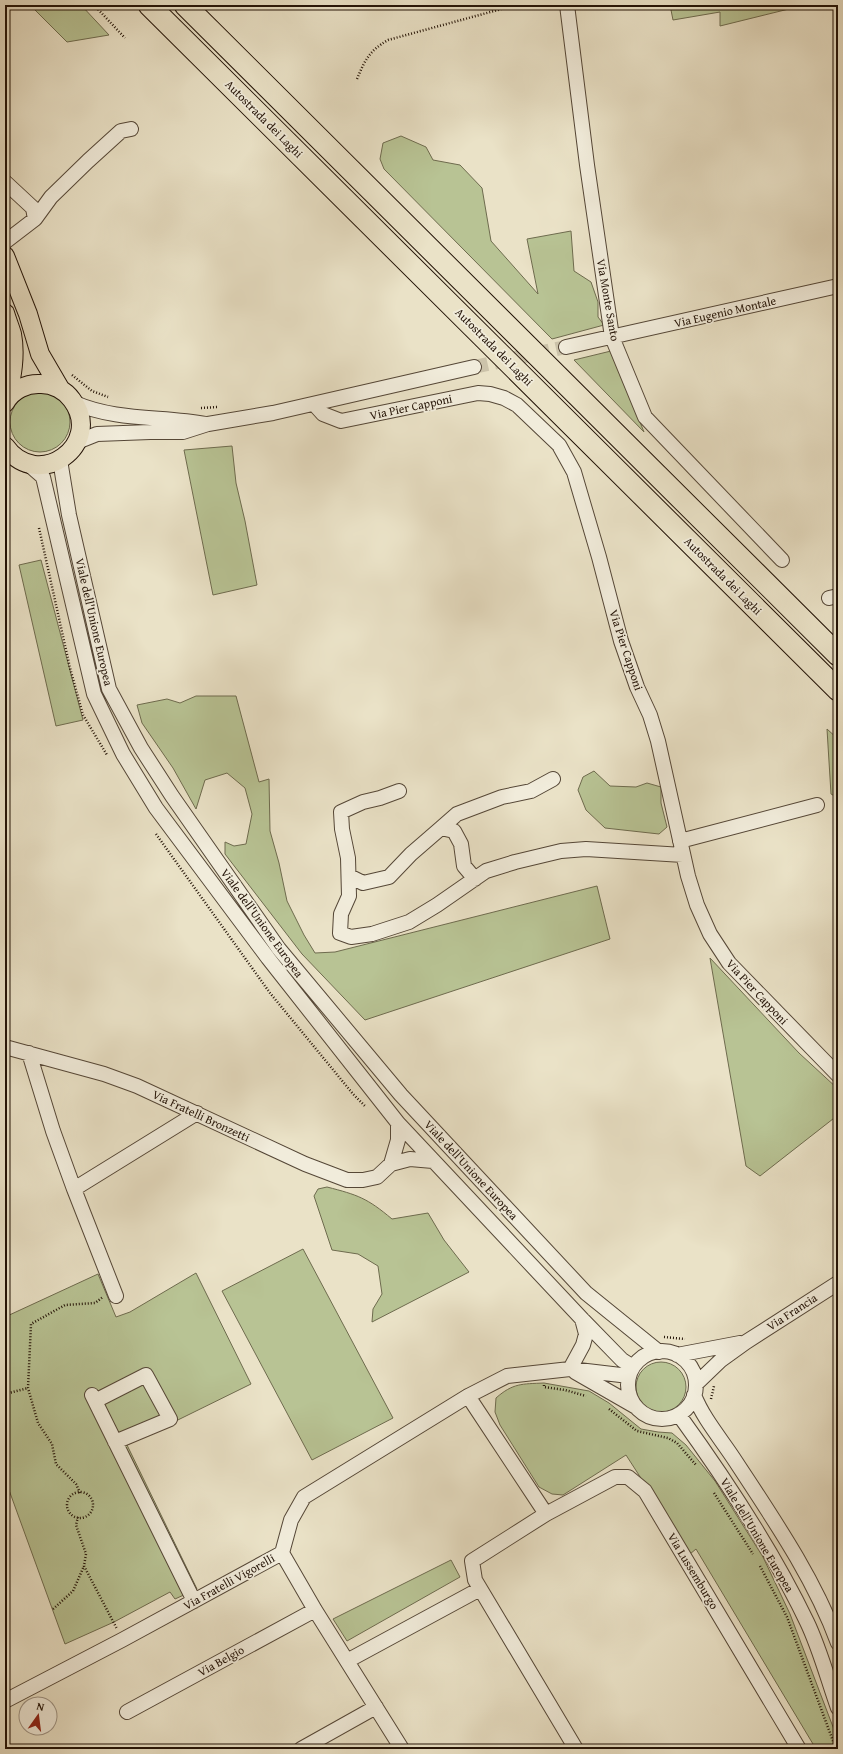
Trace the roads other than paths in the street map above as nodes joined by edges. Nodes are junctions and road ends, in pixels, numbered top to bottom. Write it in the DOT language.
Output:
graph roads {
  1 [pos="150,5"];
  2 [pos="185,5"];
  3 [pos="567,5"];
  4 [pos="131,129"];
  5 [pos="5,182"];
  6 [pos="35,219"];
  7 [pos="5,242"];
  8 [pos="5,256"];
  9 [pos="838,286"];
  10 [pos="5,313"];
  11 [pos="612,337"];
  12 [pos="566,347"];
  13 [pos="474,367"];
  14 [pos="62,390"];
  15 [pos="6,400"];
  16 [pos="75,403"];
  17 [pos="314,404"];
  18 [pos="208,424"];
  19 [pos="77,442"];
  20 [pos="7,451"];
  21 [pos="60,460"];
  22 [pos="27,463"];
  23 [pos="782,560"];
  24 [pos="838,655"];
  25 [pos="838,690"];
  26 [pos="553,779"];
  27 [pos="399,791"];
  28 [pos="817,805"];
  29 [pos="441,828"];
  30 [pos="680,841"];
  31 [pos="683,855"];
  32 [pos="349,876"];
  33 [pos="475,879"];
  34 [pos="5,1047"];
  35 [pos="29,1053"];
  36 [pos="838,1075"];
  37 [pos="197,1113"];
  38 [pos="398,1123"];
  39 [pos="433,1161"];
  40 [pos="390,1164"];
  41 [pos="74,1190"];
  42 [pos="838,1283"];
  43 [pos="115,1293"];
  44 [pos="582,1320"];
  45 [pos="746,1342"];
  46 [pos="659,1352"];
  47 [pos="677,1355"];
  48 [pos="570,1369"];
  49 [pos="631,1372"];
  50 [pos="695,1389"];
  51 [pos="468,1396"];
  52 [pos="636,1408"];
  53 [pos="679,1415"];
  54 [pos="115,1442"];
  55 [pos="546,1514"];
  56 [pos="282,1553"];
  57 [pos="480,1589"];
  58 [pos="194,1601"];
  59 [pos="315,1610"];
  60 [pos="838,1643"];
  61 [pos="347,1661"];
  62 [pos="5,1701"];
  63 [pos="376,1707"];
  64 [pos="838,1708"];
  65 [pos="127,1712"];
  66 [pos="301,1749"];
  67 [pos="402,1749"];
  68 [pos="576,1749"];
  69 [pos="799,1749"];
  1 -- 25 [label="highway, Autostrada dei Laghi"];
  2 -- 24 [label="highway, Autostrada dei Laghi"];
  3 -- 11 [label="street, Via Monte Santo"];
  4 -- 6 [label="street"];
  5 -- 6 [label="street"];
  6 -- 7 [label="street"];
  8 -- 14 [label="main road"];
  9 -- 11 [label="street, Via Eugenio Montale"];
  10 -- 15 [label="main road"];
  11 -- 12 [label="street"];
  11 -- 23 [label="street, Via Monte Santo"];
  13 -- 17 [label="street, Via Pier Capponi"];
  14 -- 15 [label="main road"];
  14 -- 16 [label="main road"];
  16 -- 18 [label="street, Via Pier Capponi"];
  16 -- 19 [label="main road"];
  17 -- 18 [label="street, Via Pier Capponi"];
  17 -- 30 [label="street, Via Pier Capponi"];
  18 -- 19 [label="street, Via Pier Capponi"];
  19 -- 21 [label="main road"];
  20 -- 22 [label="main road"];
  21 -- 22 [label="main road"];
  21 -- 46 [label="street, Viale dell'Unione Europea"];
  22 -- 38 [label="street, Viale dell'Unione Europea"];
  26 -- 29 [label="street"];
  27 -- 32 [label="street"];
  28 -- 30 [label="street"];
  29 -- 32 [label="street"];
  29 -- 33 [label="street"];
  30 -- 31 [label="street, Via Pier Capponi"];
  31 -- 33 [label="street"];
  31 -- 36 [label="street, Via Pier Capponi"];
  32 -- 33 [label="street"];
  34 -- 35 [label="street, Via Fratelli Bronzetti"];
  35 -- 37 [label="street, Via Fratelli Bronzetti"];
  35 -- 41 [label="street"];
  37 -- 40 [label="street, Via Fratelli Bronzetti"];
  37 -- 41 [label="street"];
  38 -- 39 [label="street, Viale dell'Unione Europea"];
  38 -- 40 [label="street, Via Fratelli Bronzetti"];
  39 -- 40 [label="street, Via Fratelli Bronzetti"];
  39 -- 44 [label="street, Viale dell'Unione Europea"];
  41 -- 43 [label="street"];
  42 -- 45 [label="street, Via Francia"];
  44 -- 48 [label="street"];
  44 -- 49 [label="street, Viale dell'Unione Europea"];
  45 -- 47 [label="street, Via Francia"];
  45 -- 50 [label="street, Via Francia"];
  46 -- 47 [label="street, Viale dell'Unione Europea"];
  46 -- 49 [label="street, Viale dell'Unione Europea"];
  47 -- 50 [label="street, Viale dell'Unione Europea"];
  48 -- 49 [label="street, Via Fratelli Vigorelli"];
  48 -- 51 [label="street, Via Fratelli Vigorelli"];
  48 -- 52 [label="street"];
  49 -- 52 [label="street"];
  50 -- 53 [label="street"];
  50 -- 60 [label="street, Viale dell'Unione Europea"];
  51 -- 55 [label="street"];
  51 -- 56 [label="street, Via Fratelli Vigorelli"];
  52 -- 53 [label="street"];
  53 -- 64 [label="street, Viale dell'Unione Europea"];
  54 -- 54 [label="street"];
  54 -- 58 [label="street"];
  55 -- 57 [label="street, Via Lussemburgo"];
  55 -- 69 [label="street, Via Lussemburgo"];
  56 -- 58 [label="street, Via Fratelli Vigorelli"];
  56 -- 59 [label="street"];
  57 -- 61 [label="street"];
  57 -- 68 [label="street, Via Lussemburgo"];
  58 -- 62 [label="street, Via Fratelli Vigorelli"];
  59 -- 61 [label="street"];
  59 -- 65 [label="street, Via Belgio"];
  61 -- 63 [label="street"];
  63 -- 66 [label="street"];
  63 -- 67 [label="street"];
}
